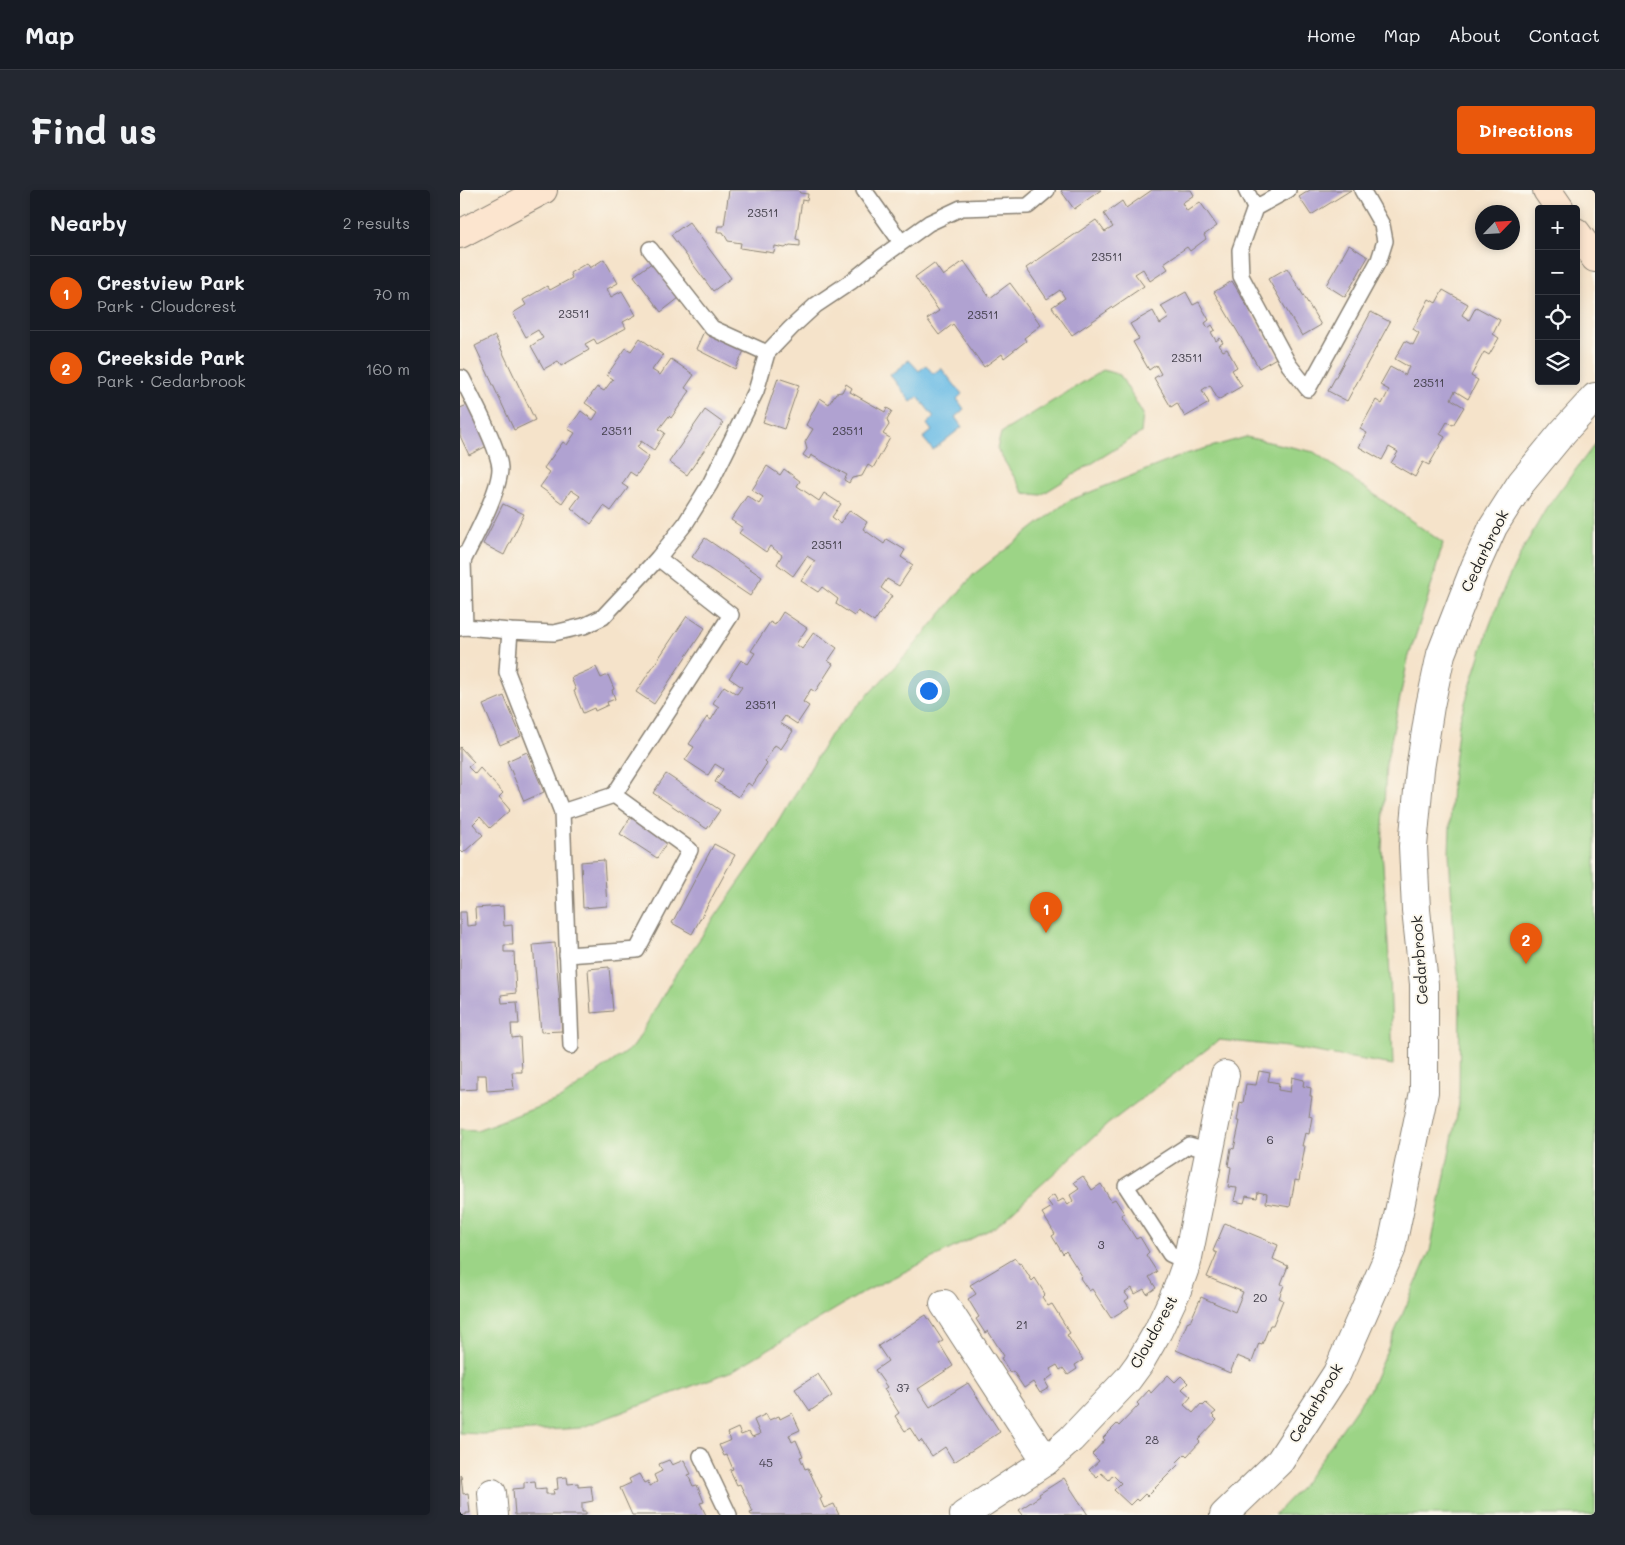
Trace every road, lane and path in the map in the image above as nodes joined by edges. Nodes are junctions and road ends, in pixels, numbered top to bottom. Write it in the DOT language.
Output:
graph roads {
  1 [pos="543,190"];
  2 [pos="864,190"];
  3 [pos="1047,190"];
  4 [pos="1246,190"];
  5 [pos="1288,190"];
  6 [pos="1362,190"];
  7 [pos="1547,190"];
  8 [pos="1557,205"];
  9 [pos="1255,208"];
  10 [pos="460,234"];
  11 [pos="1580,237"];
  12 [pos="901,242"];
  13 [pos="650,249"];
  14 [pos="1595,258"];
  15 [pos="767,353"];
  16 [pos="460,379"];
  17 [pos="1595,397"];
  18 [pos="461,558"];
  19 [pos="658,558"];
  20 [pos="462,628"];
  21 [pos="510,632"];
  22 [pos="614,795"];
  23 [pos="562,812"];
  24 [pos="567,955"];
  25 [pos="570,1046"];
  26 [pos="1225,1075"];
  27 [pos="1210,1151"];
  28 [pos="1187,1262"];
  29 [pos="944,1304"];
  30 [pos="701,1456"];
  31 [pos="1046,1461"];
  32 [pos="729,1515"];
  33 [pos="964,1515"];
  34 [pos="1224,1515"];
  1 -- 10 [label="main road"];
  2 -- 12 [label="lane"];
  3 -- 12 [label="lane"];
  4 -- 9 [label="lane"];
  5 -- 9 [label="lane"];
  6 -- 9 [label="lane"];
  7 -- 8 [label="main road"];
  11 -- 14 [label="main road"];
  12 -- 15 [label="lane"];
  13 -- 15 [label="lane"];
  15 -- 19 [label="lane"];
  16 -- 18 [label="lane"];
  17 -- 34 [label="street, Cedarbrook"];
  18 -- 20 [label="lane"];
  19 -- 21 [label="lane"];
  19 -- 22 [label="lane"];
  20 -- 21 [label="lane"];
  21 -- 23 [label="lane"];
  22 -- 23 [label="lane"];
  22 -- 24 [label="lane"];
  23 -- 24 [label="lane"];
  24 -- 25 [label="lane"];
  26 -- 27 [label="street, Cloudcrest"];
  27 -- 28 [label="street, Cloudcrest"];
  27 -- 28 [label="lane"];
  28 -- 31 [label="street, Cloudcrest"];
  29 -- 31 [label="street"];
  30 -- 32 [label="lane"];
  31 -- 33 [label="street, Cloudcrest"];
}
